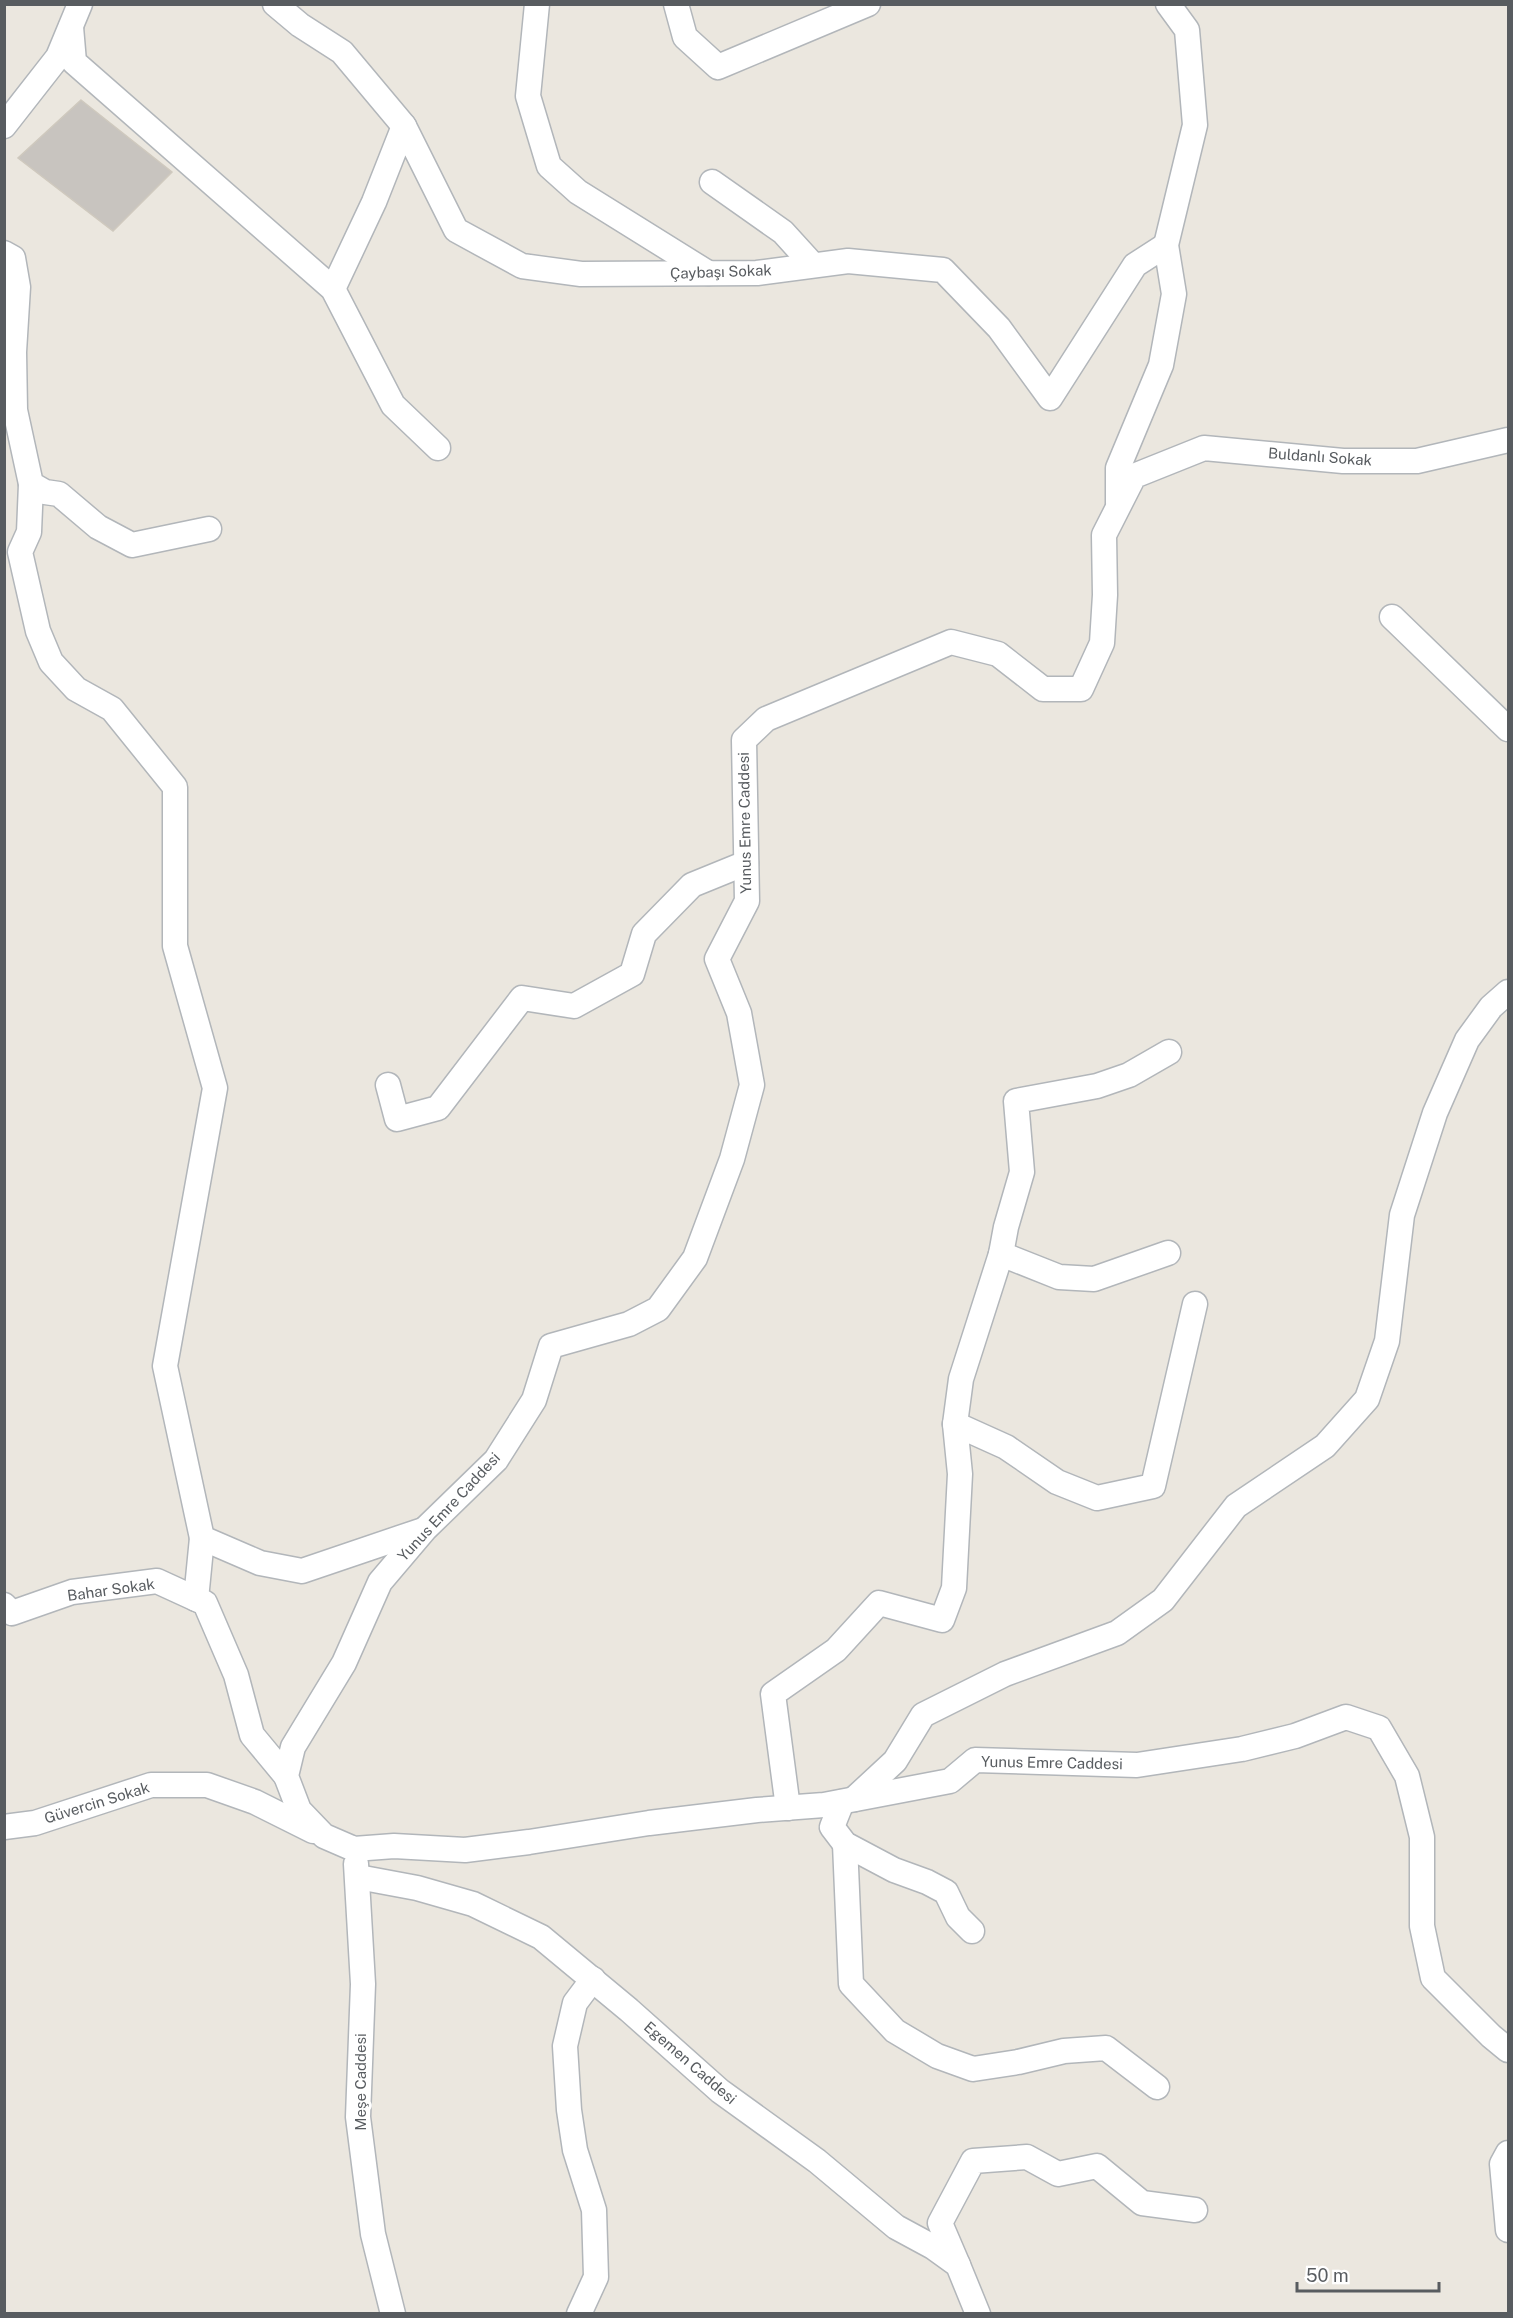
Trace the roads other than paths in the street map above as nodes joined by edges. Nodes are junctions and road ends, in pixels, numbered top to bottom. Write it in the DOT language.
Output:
graph roads {
  1 [pos="80,4"];
  2 [pos="275,4"];
  3 [pos="537,4"];
  4 [pos="676,4"];
  5 [pos="868,4"];
  6 [pos="1168,4"];
  7 [pos="71,27"];
  8 [pos="4,126"];
  9 [pos="404,126"];
  10 [pos="712,182"];
  11 [pos="1166,245"];
  12 [pos="4,253"];
  13 [pos="813,266"];
  14 [pos="708,273"];
  15 [pos="333,289"];
  16 [pos="1509,440"];
  17 [pos="438,448"];
  18 [pos="1134,476"];
  19 [pos="31,484"];
  20 [pos="1118,507"];
  21 [pos="209,529"];
  22 [pos="1392,617"];
  23 [pos="1509,729"];
  24 [pos="746,863"];
  25 [pos="1509,992"];
  26 [pos="1169,1052"];
  27 [pos="388,1085"];
  28 [pos="1168,1253"];
  29 [pos="1001,1254"];
  30 [pos="1195,1304"];
  31 [pos="955,1424"];
  32 [pos="425,1529"];
  33 [pos="202,1538"];
  34 [pos="196,1599"];
  35 [pos="4,1605"];
  36 [pos="286,1776"];
  37 [pos="848,1801"];
  38 [pos="788,1808"];
  39 [pos="4,1827"];
  40 [pos="324,1836"];
  41 [pos="845,1844"];
  42 [pos="354,1849"];
  43 [pos="358,1877"];
  44 [pos="972,1931"];
  45 [pos="593,1979"];
  46 [pos="1509,2050"];
  47 [pos="1157,2087"];
  48 [pos="1509,2153"];
  49 [pos="1195,2210"];
  50 [pos="1509,2230"];
  51 [pos="958,2265"];
  52 [pos="393,2313"];
  53 [pos="579,2313"];
  54 [pos="978,2313"];
  1 -- 7 [label="street"];
  2 -- 9 [label="street, Çaybaşı Sokak"];
  3 -- 14 [label="street"];
  4 -- 5 [label="street"];
  6 -- 11 [label="street, Yunus Emre Caddesi"];
  7 -- 8 [label="street"];
  7 -- 15 [label="street"];
  9 -- 14 [label="street, Çaybaşı Sokak"];
  9 -- 15 [label="street"];
  10 -- 13 [label="street"];
  11 -- 13 [label="street, Çaybaşı Sokak"];
  11 -- 20 [label="street, Yunus Emre Caddesi"];
  12 -- 19 [label="street"];
  13 -- 14 [label="street, Çaybaşı Sokak"];
  15 -- 17 [label="street"];
  16 -- 18 [label="street, Buldanlı Sokak"];
  18 -- 20 [label="street, Yunus Emre Caddesi"];
  19 -- 21 [label="street"];
  19 -- 33 [label="street"];
  20 -- 24 [label="street, Yunus Emre Caddesi"];
  22 -- 23 [label="street"];
  24 -- 27 [label="street"];
  24 -- 32 [label="street, Yunus Emre Caddesi"];
  25 -- 37 [label="street"];
  26 -- 29 [label="street"];
  28 -- 29 [label="street"];
  29 -- 31 [label="street"];
  30 -- 31 [label="street"];
  31 -- 38 [label="street"];
  32 -- 33 [label="street"];
  32 -- 36 [label="street, Yunus Emre Caddesi"];
  33 -- 34 [label="street"];
  34 -- 35 [label="street, Bahar Sokak"];
  34 -- 36 [label="street, Bahar Sokak"];
  36 -- 40 [label="street, Yunus Emre Caddesi"];
  37 -- 38 [label="street, Yunus Emre Caddesi"];
  37 -- 41 [label="street"];
  37 -- 46 [label="street, Yunus Emre Caddesi"];
  38 -- 42 [label="street, Yunus Emre Caddesi"];
  39 -- 40 [label="street, Güvercin Sokak"];
  40 -- 42 [label="street, Yunus Emre Caddesi"];
  41 -- 44 [label="street"];
  41 -- 47 [label="street"];
  42 -- 43 [label="street, Meşe Caddesi"];
  43 -- 45 [label="street, Egemen Caddesi"];
  43 -- 52 [label="street, Meşe Caddesi"];
  45 -- 51 [label="street, Egemen Caddesi"];
  45 -- 53 [label="street"];
  48 -- 50 [label="street"];
  49 -- 51 [label="street"];
  51 -- 54 [label="street"];
}
